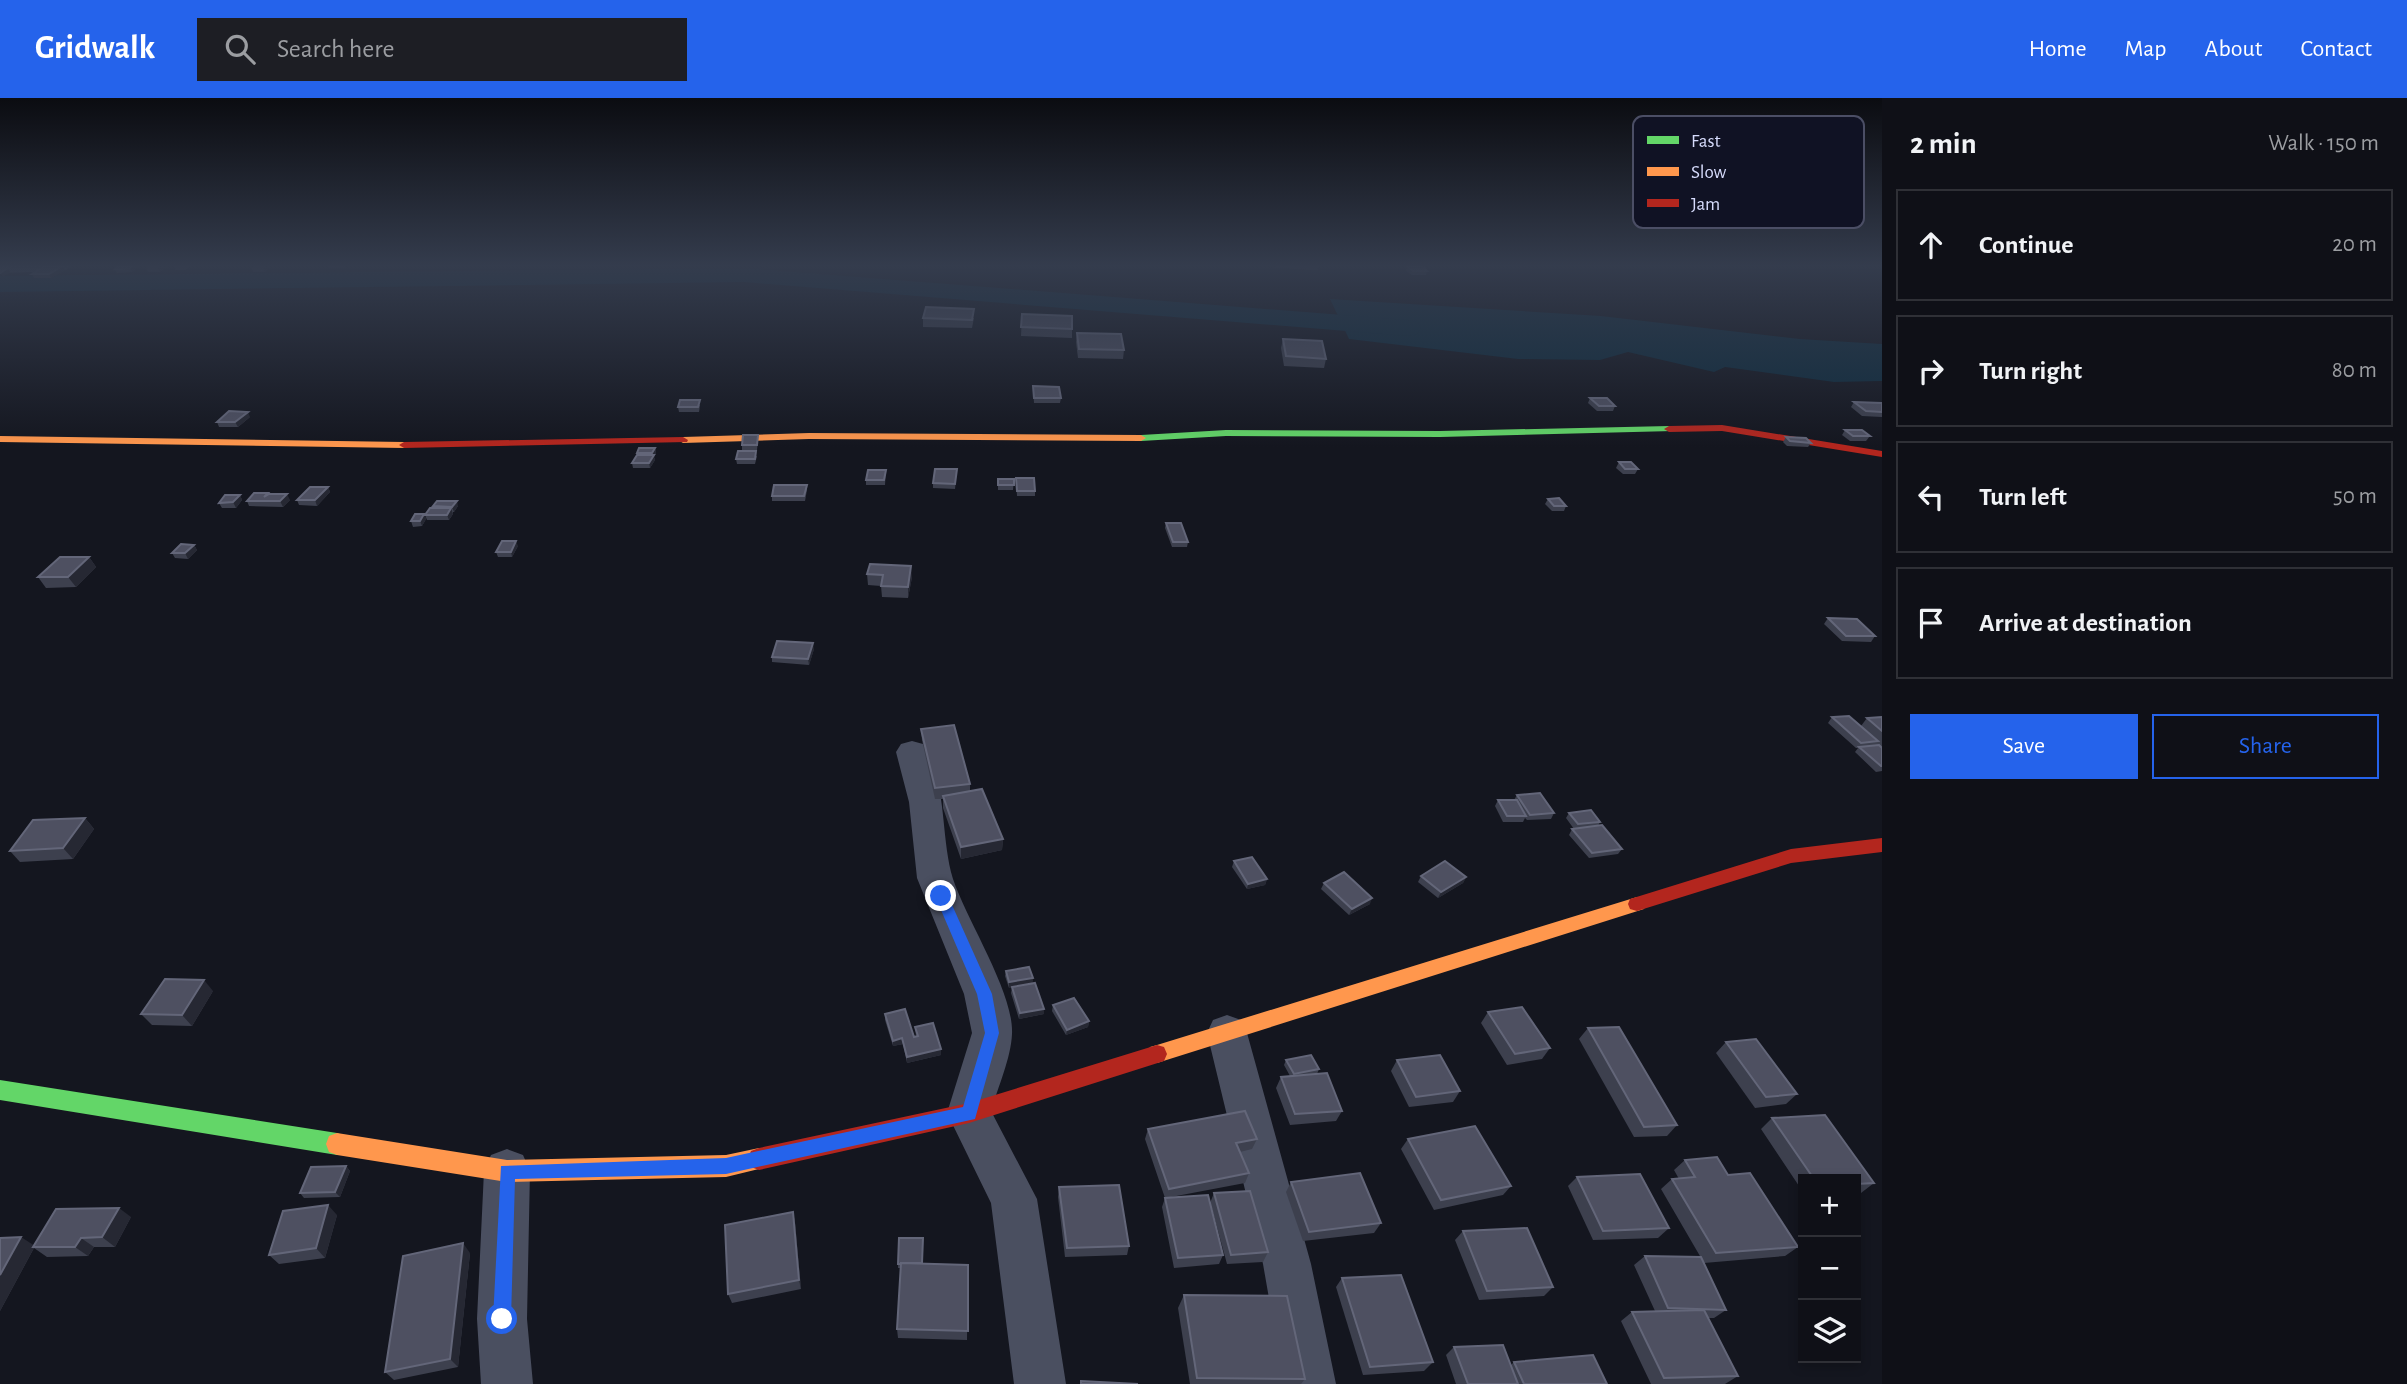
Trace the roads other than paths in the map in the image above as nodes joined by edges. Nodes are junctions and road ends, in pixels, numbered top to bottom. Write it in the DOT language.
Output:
graph roads {
  1 [pos="0,439"];
  2 [pos="1882,454"];
  3 [pos="912,752"];
  4 [pos="1882,845"];
  5 [pos="1227,1033"];
  6 [pos="0,1090"];
  7 [pos="970,1113"];
  8 [pos="507,1171"];
  9 [pos="507,1384"];
  10 [pos="1041,1384"];
  11 [pos="1310,1384"];
  1 -- 2 [label="street"];
  3 -- 7 [label="street"];
  4 -- 5 [label="street"];
  5 -- 7 [label="street"];
  5 -- 11 [label="street"];
  6 -- 8 [label="street"];
  7 -- 8 [label="street"];
  7 -- 10 [label="street"];
  8 -- 9 [label="street"];
}
